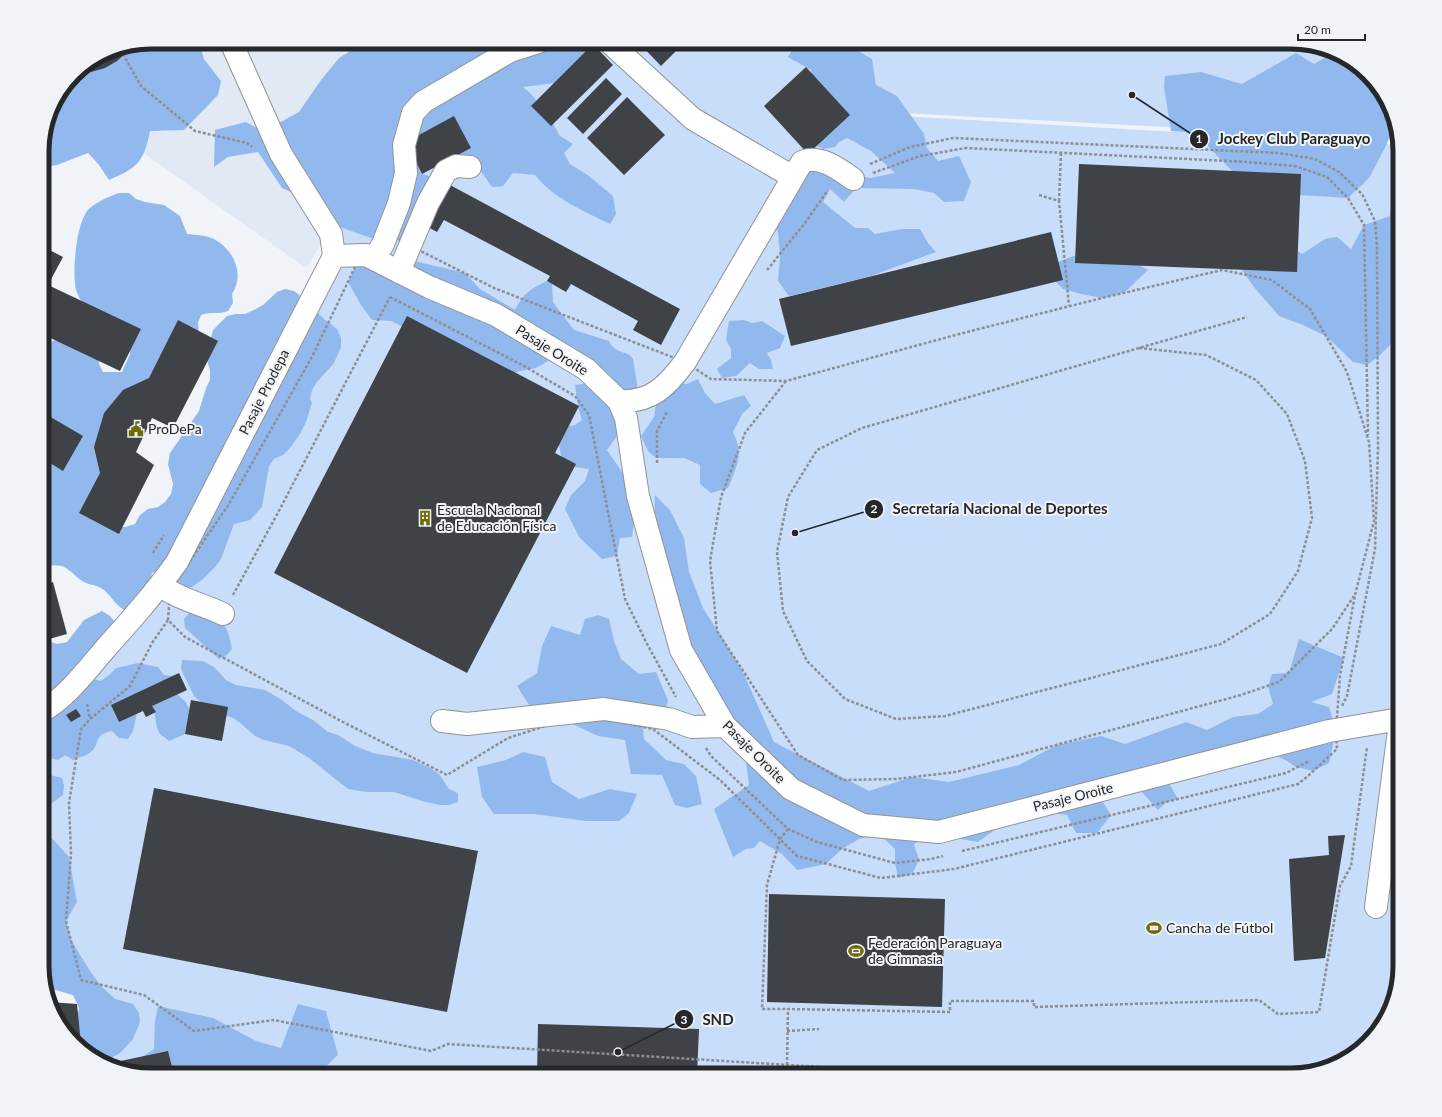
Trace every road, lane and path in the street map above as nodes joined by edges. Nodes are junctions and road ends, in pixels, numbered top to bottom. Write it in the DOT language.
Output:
graph roads {
  1 [pos="234,49"];
  2 [pos="516,49"];
  3 [pos="617,49"];
  4 [pos="123,54"];
  5 [pos="258,152"];
  6 [pos="1061,153"];
  7 [pos="470,167"];
  8 [pos="849,176"];
  9 [pos="793,177"];
  10 [pos="1038,195"];
  11 [pos="1059,201"];
  12 [pos="410,245"];
  13 [pos="374,253"];
  14 [pos="334,256"];
  15 [pos="766,271"];
  16 [pos="399,272"];
  17 [pos="390,297"];
  18 [pos="1069,306"];
  19 [pos="1247,317"];
  20 [pos="1139,348"];
  21 [pos="694,366"];
  22 [pos="786,380"];
  23 [pos="619,401"];
  24 [pos="668,410"];
  25 [pos="1368,440"];
  26 [pos="657,466"];
  27 [pos="164,534"];
  28 [pos="153,555"];
  29 [pos="165,589"];
  30 [pos="1355,595"];
  31 [pos="222,614"];
  32 [pos="168,620"];
  33 [pos="49,708"];
  34 [pos="1393,720"];
  35 [pos="442,721"];
  36 [pos="725,726"];
  37 [pos="692,727"];
  38 [pos="1338,729"];
  39 [pos="1393,734"];
  40 [pos="1331,751"];
  41 [pos="1314,758"];
  42 [pos="1393,818"];
  43 [pos="788,829"];
  44 [pos="780,839"];
  45 [pos="961,851"];
  46 [pos="946,855"];
  47 [pos="1376,907"];
  48 [pos="788,1009"];
  49 [pos="819,1028"];
  50 [pos="787,1031"];
  51 [pos="787,1064"];
  52 [pos="842,1068"];
  1 -- 14 [label="lane"];
  2 -- 13 [label="lane"];
  3 -- 9 [label="lane"];
  4 -- 5 [label="path"];
  6 -- 8 [label="path"];
  6 -- 11 [label="path"];
  6 -- 25 [label="path"];
  7 -- 12 [label="lane"];
  8 -- 9 [label="lane"];
  8 -- 15 [label="path"];
  8 -- 38 [label="path"];
  9 -- 21 [label="lane"];
  10 -- 11 [label="path"];
  11 -- 18 [label="path"];
  12 -- 13 [label="path"];
  12 -- 16 [label="lane"];
  12 -- 21 [label="path"];
  13 -- 14 [label="lane, Pasaje Oroite"];
  13 -- 16 [label="lane, Pasaje Oroite"];
  13 -- 29 [label="path"];
  14 -- 29 [label="lane, Pasaje Prodepa"];
  16 -- 17 [label="path"];
  16 -- 23 [label="lane, Pasaje Oroite"];
  17 -- 31 [label="path"];
  17 -- 37 [label="path"];
  18 -- 22 [label="path"];
  18 -- 25 [label="path"];
  19 -- 20 [label="path"];
  20 -- 20 [label="path"];
  21 -- 22 [label="path"];
  21 -- 23 [label="lane"];
  22 -- 30 [label="path"];
  23 -- 36 [label="lane, Pasaje Oroite"];
  24 -- 26 [label="path"];
  25 -- 30 [label="path"];
  27 -- 28 [label="path"];
  29 -- 31 [label="lane"];
  29 -- 32 [label="path"];
  29 -- 33 [label="lane, Pasaje Prodepa"];
  30 -- 38 [label="path"];
  32 -- 44 [label="path"];
  32 -- 51 [label="path"];
  34 -- 38 [label="lane, Pasaje Oroite"];
  35 -- 37 [label="lane"];
  36 -- 37 [label="lane"];
  36 -- 38 [label="lane, Pasaje Oroite"];
  37 -- 43 [label="path"];
  38 -- 40 [label="path"];
  38 -- 44 [label="path"];
  39 -- 48 [label="path"];
  41 -- 45 [label="path"];
  42 -- 47 [label="lane"];
  43 -- 44 [label="path"];
  43 -- 46 [label="path"];
  44 -- 48 [label="path"];
  48 -- 50 [label="path"];
  49 -- 50 [label="path"];
  50 -- 51 [label="path"];
  51 -- 52 [label="path"];
}
